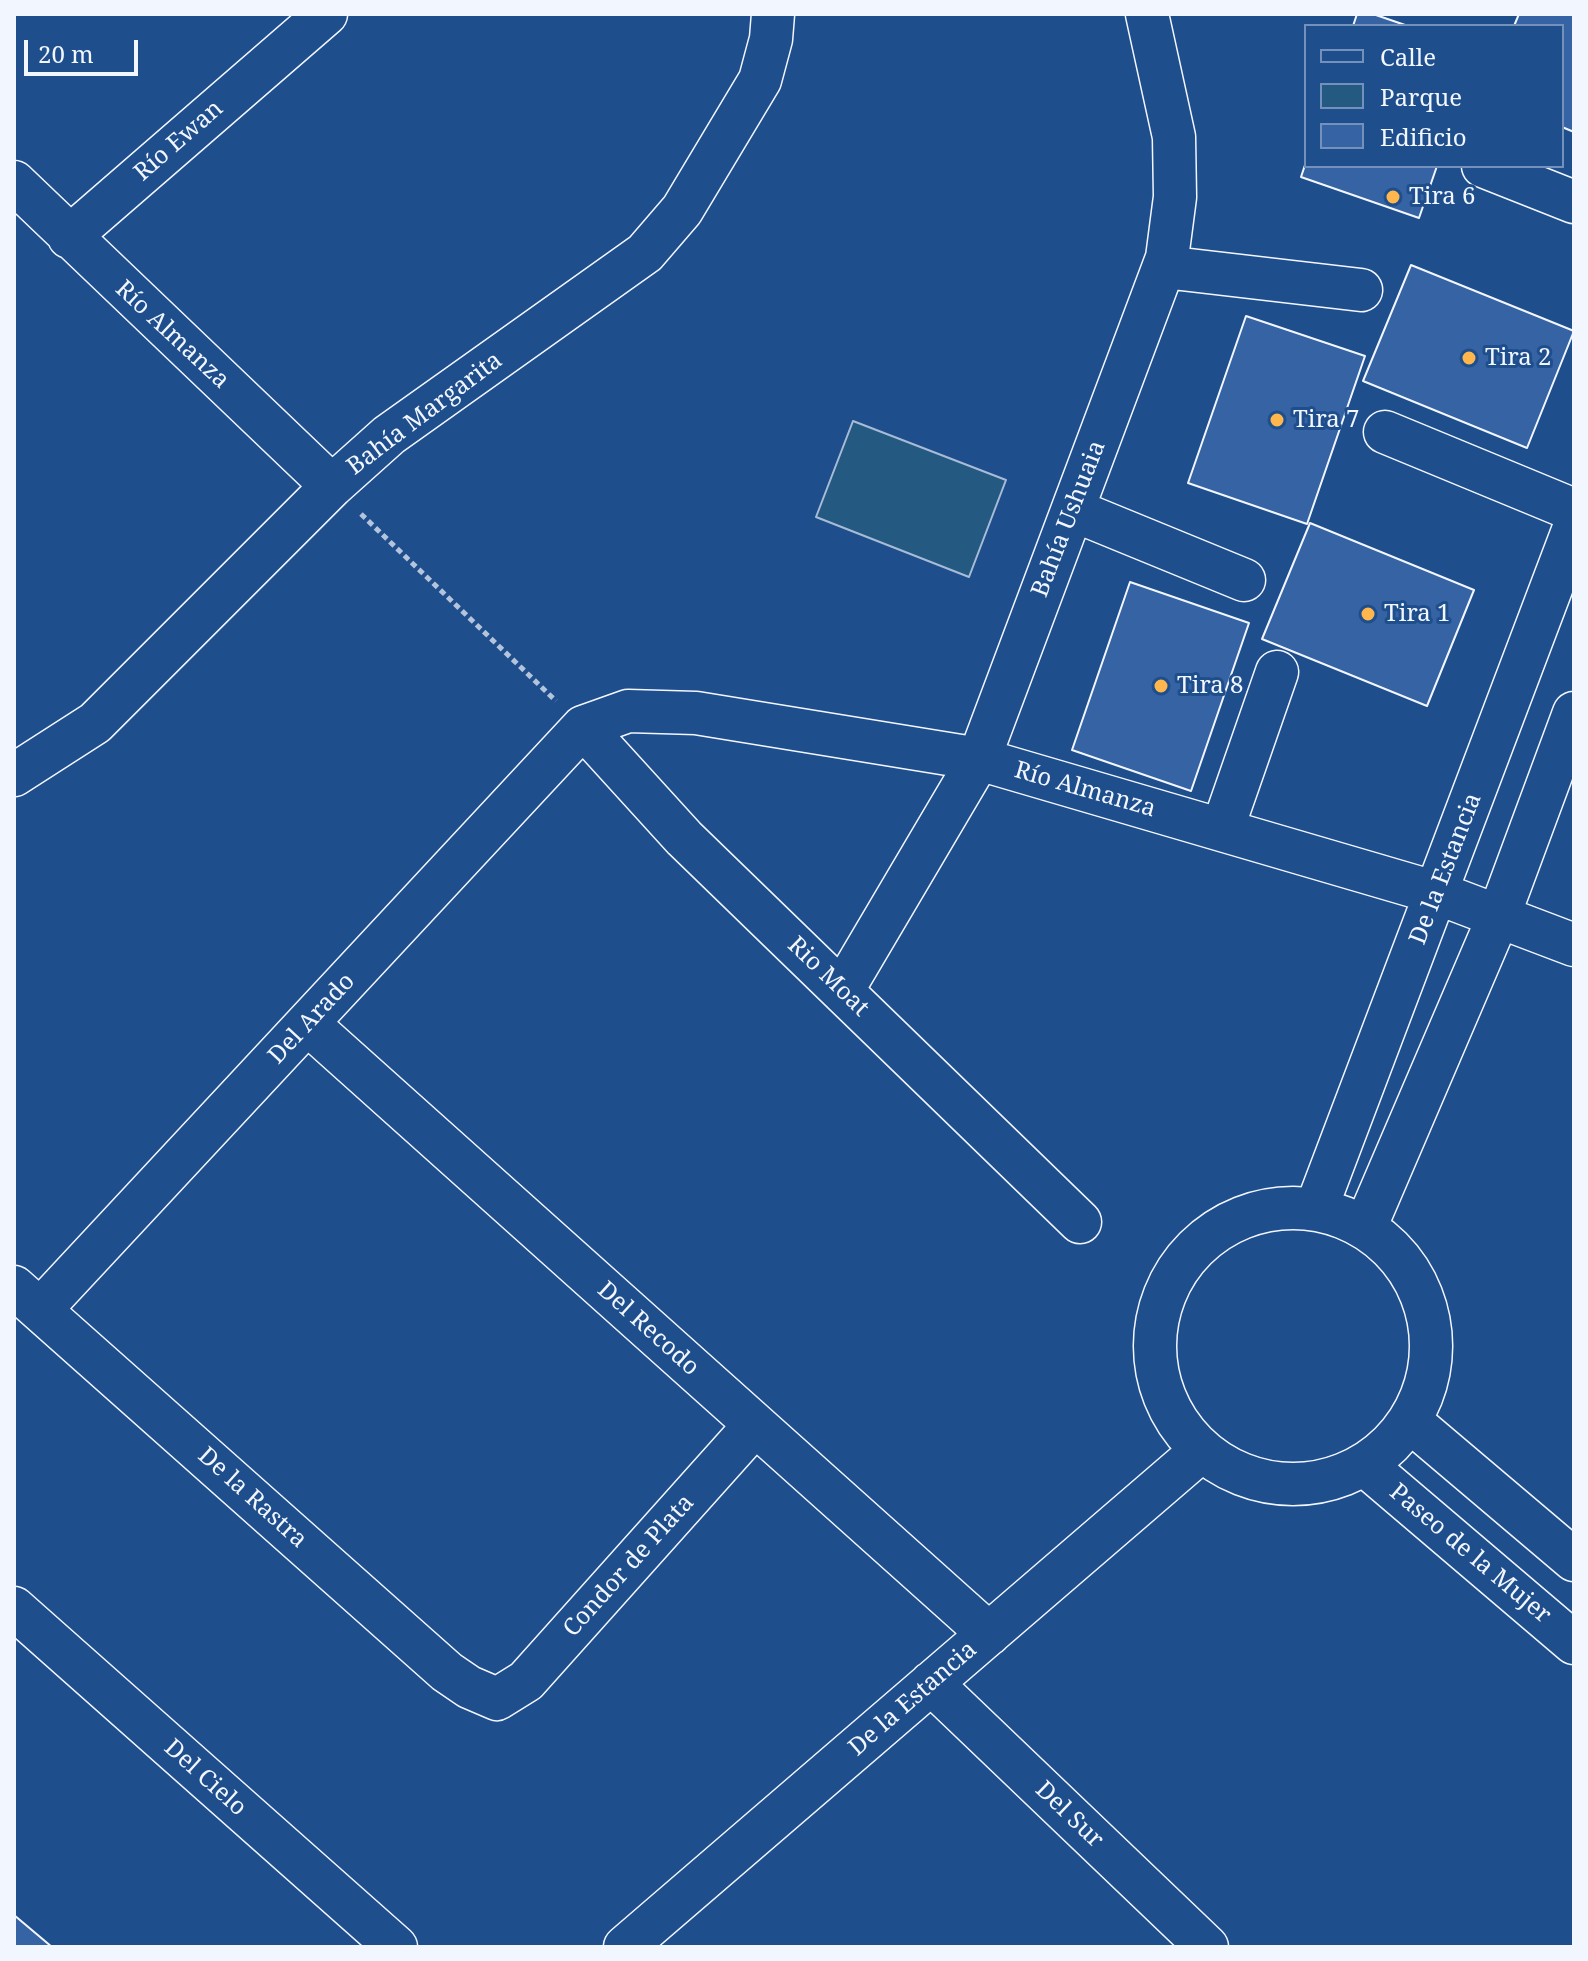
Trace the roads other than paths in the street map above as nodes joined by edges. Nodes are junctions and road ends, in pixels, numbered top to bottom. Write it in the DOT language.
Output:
graph roads {
  1 [pos="326,14"];
  2 [pos="773,14"];
  3 [pos="1147,14"];
  4 [pos="1488,168"];
  5 [pos="14,182"];
  6 [pos="1574,202"];
  7 [pos="69,237"];
  8 [pos="1164,267"];
  9 [pos="1361,290"];
  10 [pos="1385,432"];
  11 [pos="332,486"];
  12 [pos="1073,510"];
  13 [pos="1574,510"];
  14 [pos="1574,528"];
  15 [pos="1244,580"];
  16 [pos="1277,672"];
  17 [pos="1574,713"];
  18 [pos="583,727"];
  19 [pos="979,759"];
  20 [pos="14,775"];
  21 [pos="1222,830"];
  22 [pos="1437,893"];
  23 [pos="1498,918"];
  24 [pos="1574,945"];
  25 [pos="842,991"];
  26 [pos="308,1024"];
  27 [pos="1316,1209"];
  28 [pos="1080,1222"];
  29 [pos="1365,1228"];
  30 [pos="27,1298"];
  31 [pos="1410,1421"];
  32 [pos="755,1425"];
  33 [pos="1201,1451"];
  34 [pos="1365,1465"];
  35 [pos="1574,1560"];
  36 [pos="14,1608"];
  37 [pos="989,1634"];
  38 [pos="1574,1643"];
  39 [pos="931,1683"];
  40 [pos="497,1699"];
  41 [pos="396,1947"];
  42 [pos="625,1947"];
  43 [pos="1207,1947"];
  1 -- 7 [label="street, Río Ewan"];
  2 -- 11 [label="street, Bahía Margarita"];
  3 -- 8 [label="street, Bahía Ushuaia"];
  4 -- 6 [label="street"];
  5 -- 7 [label="street, Río Almanza"];
  7 -- 11 [label="street, Río Almanza"];
  8 -- 9 [label="street"];
  8 -- 12 [label="street, Bahía Ushuaia"];
  10 -- 13 [label="street"];
  11 -- 20 [label="street, Bahía Margarita"];
  12 -- 15 [label="street"];
  12 -- 19 [label="street, Bahía Ushuaia"];
  14 -- 22 [label="street, De la Estancia"];
  16 -- 21 [label="street"];
  17 -- 23 [label="street"];
  18 -- 19 [label="street, Río Almanza"];
  18 -- 25 [label="street, Rio Moat"];
  18 -- 26 [label="street, Del Arado"];
  19 -- 21 [label="street, Río Almanza"];
  19 -- 25 [label="street, Bahía Ushuaia"];
  21 -- 22 [label="street, Río Almanza"];
  22 -- 23 [label="street, Río Almanza"];
  22 -- 27 [label="street, De la Estancia"];
  23 -- 24 [label="street, Río Almanza"];
  23 -- 29 [label="street"];
  25 -- 28 [label="street, Rio Moat"];
  26 -- 30 [label="street, Del Arado"];
  26 -- 32 [label="street, Del Recodo"];
  27 -- 29 [label="street"];
  27 -- 33 [label="street"];
  29 -- 31 [label="street"];
  30 -- 40 [label="street, De la Rastra"];
  31 -- 34 [label="street"];
  31 -- 35 [label="street"];
  32 -- 37 [label="street, Del Recodo"];
  32 -- 40 [label="street, Condor de Plata"];
  33 -- 34 [label="street"];
  33 -- 37 [label="street, De la Estancia"];
  34 -- 38 [label="street, Paseo de la Mujer"];
  36 -- 41 [label="street, Del Cielo"];
  37 -- 39 [label="street, De la Estancia"];
  39 -- 42 [label="street, De la Estancia"];
  39 -- 43 [label="street, Del Sur"];
}
